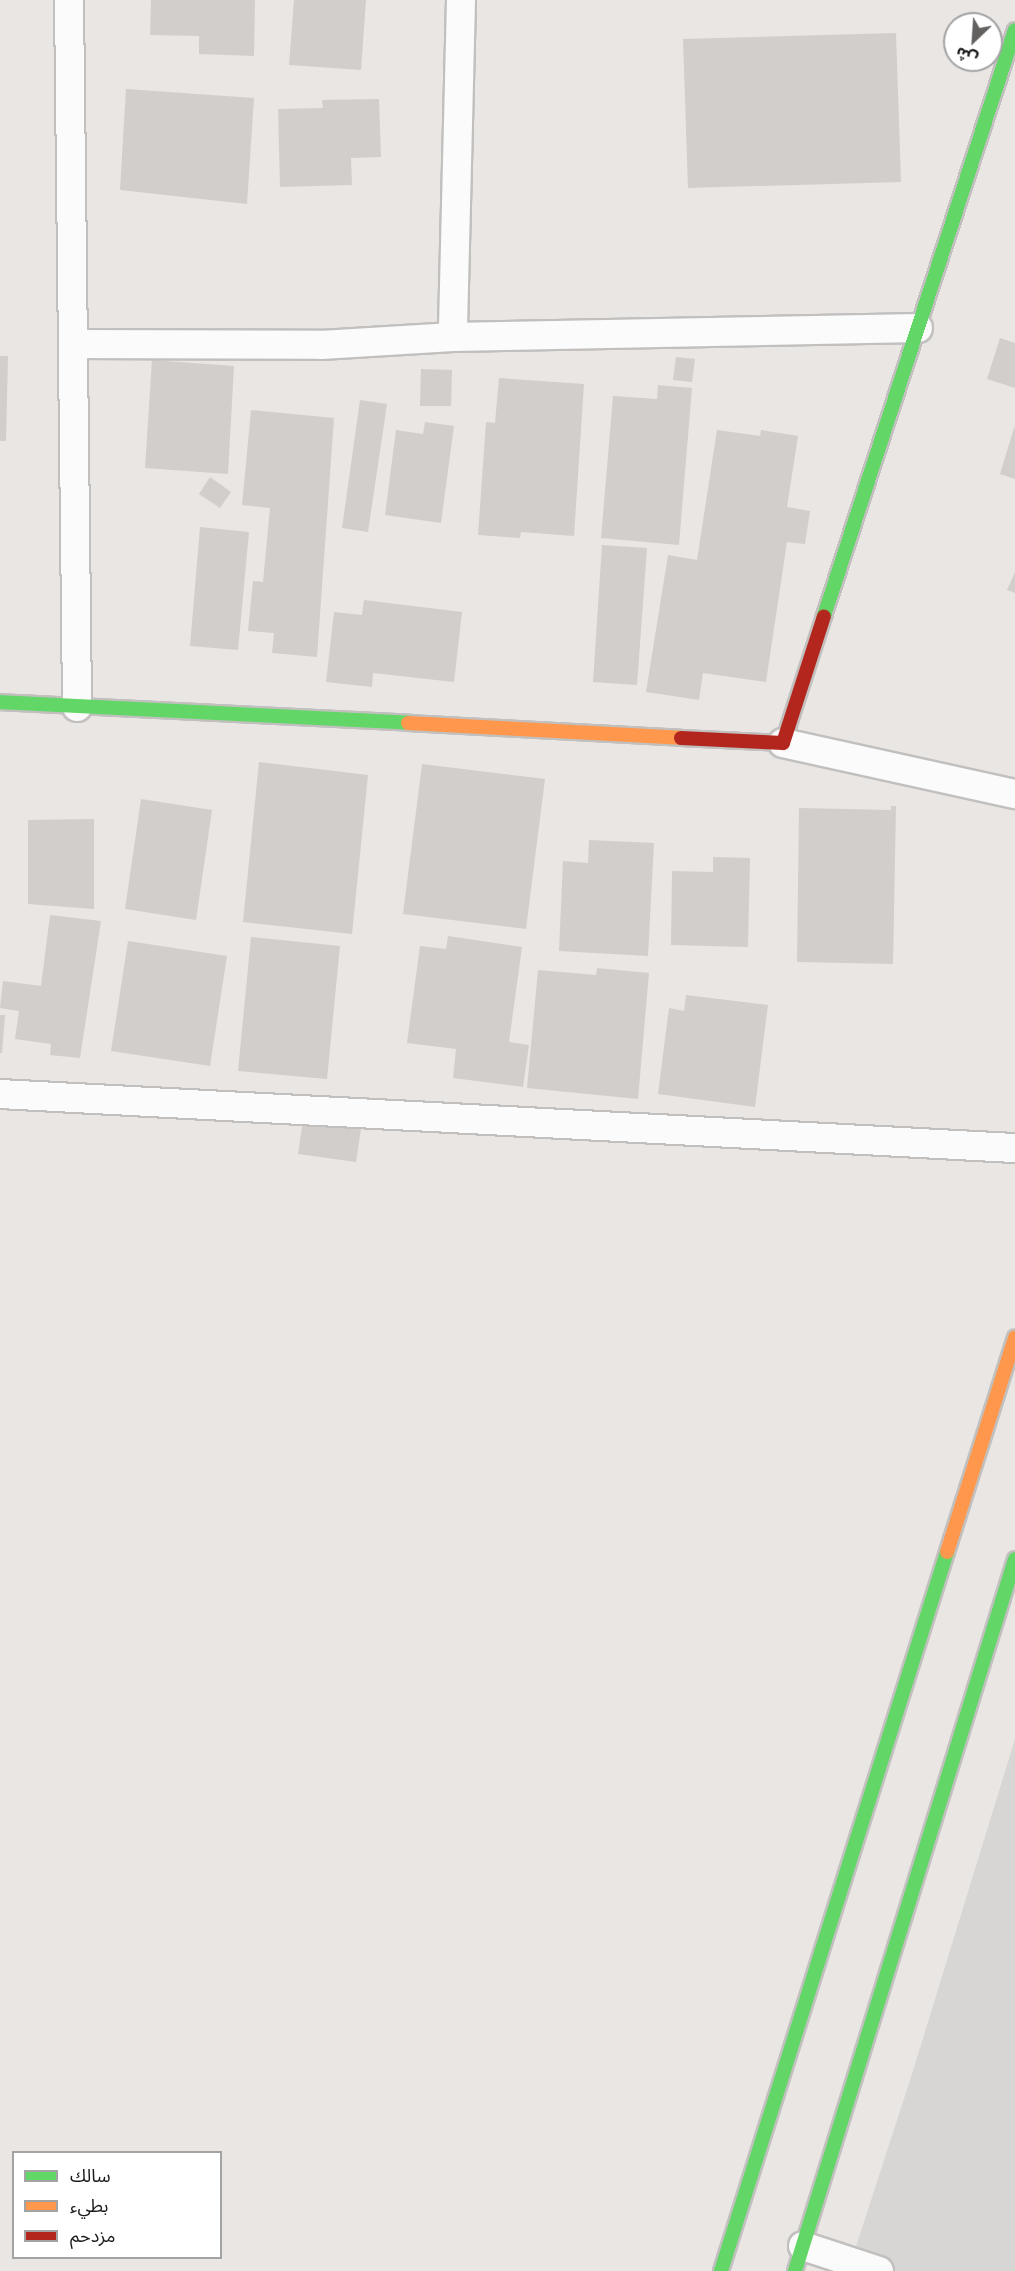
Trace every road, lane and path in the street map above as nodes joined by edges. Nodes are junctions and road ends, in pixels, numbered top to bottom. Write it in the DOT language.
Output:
graph roads {
  1 [pos="69,0"];
  2 [pos="461,0"];
  3 [pos="1015,30"];
  4 [pos="918,328"];
  5 [pos="453,337"];
  6 [pos="73,344"];
  7 [pos="0,702"];
  8 [pos="77,707"];
  9 [pos="783,742"];
  10 [pos="1015,794"];
  11 [pos="0,1094"];
  12 [pos="1015,1148"];
  13 [pos="1015,1337"];
  14 [pos="1015,1559"];
  15 [pos="799,2258"];
  16 [pos="721,2271"];
  17 [pos="879,2271"];
  1 -- 6 [label="street"];
  2 -- 5 [label="street"];
  3 -- 4 [label="main road"];
  4 -- 5 [label="street"];
  4 -- 9 [label="main road"];
  5 -- 6 [label="street"];
  6 -- 8 [label="street"];
  7 -- 8 [label="main road"];
  8 -- 9 [label="main road"];
  9 -- 10 [label="street"];
  11 -- 12 [label="street"];
  13 -- 16 [label="main road"];
  14 -- 15 [label="main road"];
  15 -- 17 [label="street"];
}
